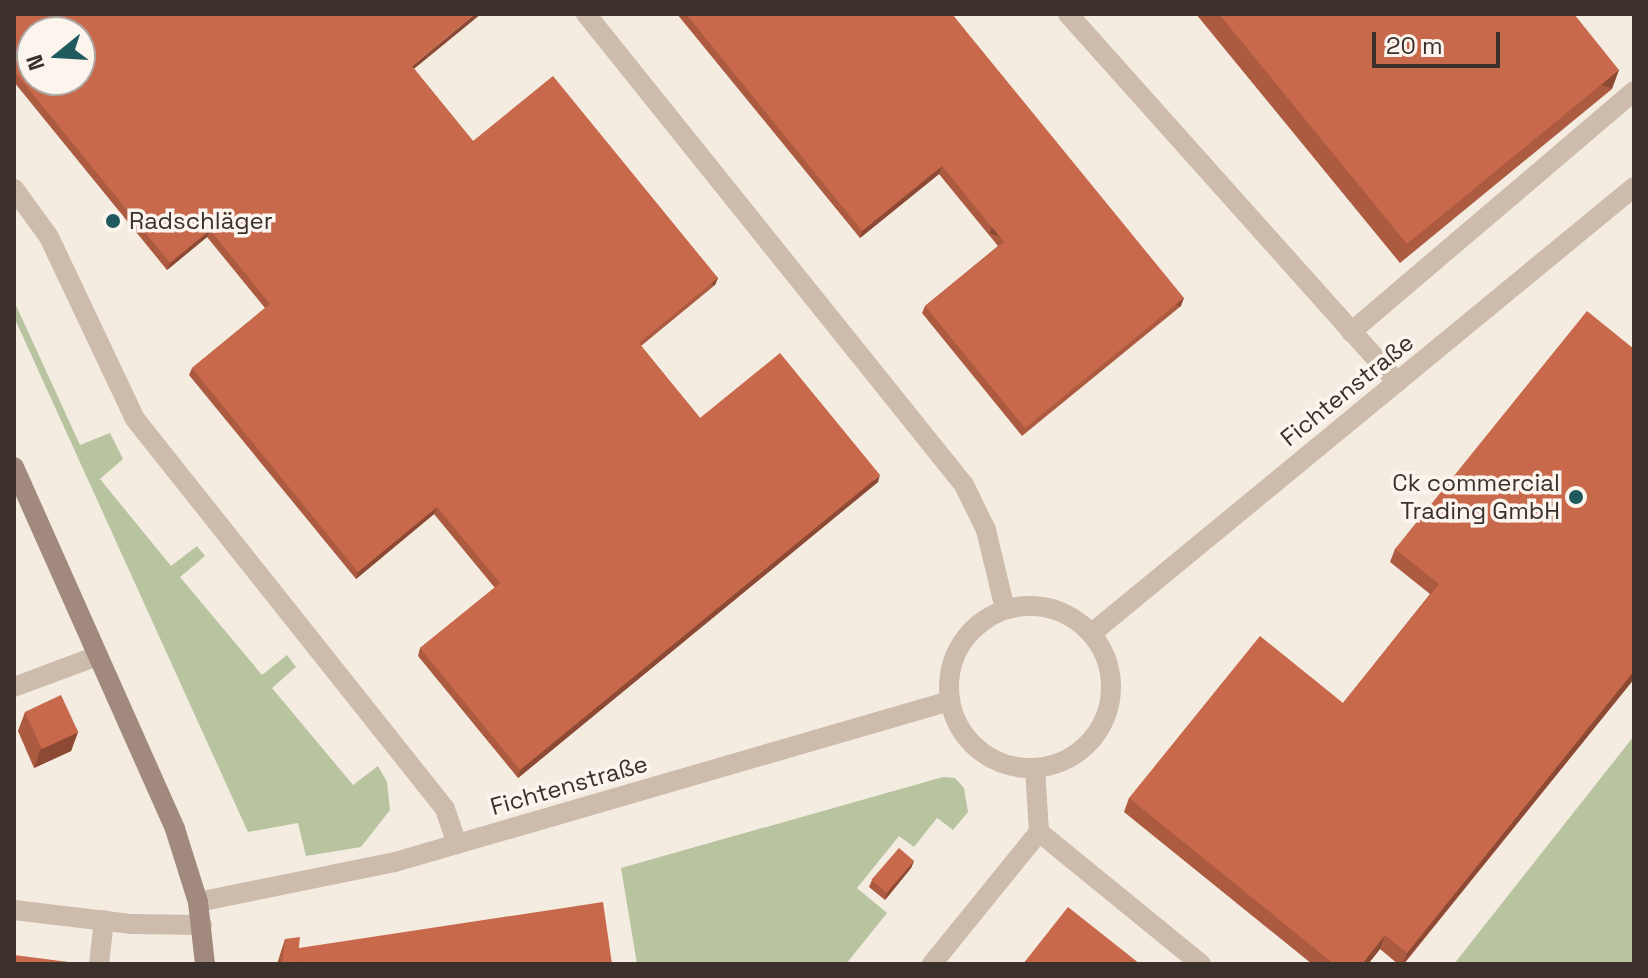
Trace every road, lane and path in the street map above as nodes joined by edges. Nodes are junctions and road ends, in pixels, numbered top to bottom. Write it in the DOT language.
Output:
graph roads {
  1 [pos="586,14"];
  2 [pos="1068,14"];
  3 [pos="1634,91"];
  4 [pos="1634,187"];
  5 [pos="16,195"];
  6 [pos="1351,332"];
  7 [pos="1397,382"];
  8 [pos="14,467"];
  9 [pos="1005,609"];
  10 [pos="1092,633"];
  11 [pos="97,656"];
  12 [pos="14,687"];
  13 [pos="950,701"];
  14 [pos="1035,768"];
  15 [pos="1039,832"];
  16 [pos="457,844"];
  17 [pos="198,902"];
  18 [pos="14,910"];
  19 [pos="104,920"];
  20 [pos="202,925"];
  21 [pos="99,964"];
  22 [pos="205,964"];
  23 [pos="932,964"];
  24 [pos="1201,964"];
  1 -- 9 [label="street"];
  2 -- 6 [label="street"];
  3 -- 6 [label="street"];
  4 -- 7 [label="street, Fichtenstraße"];
  5 -- 16 [label="street"];
  6 -- 7 [label="street"];
  7 -- 10 [label="street, Fichtenstraße"];
  8 -- 11 [label="street"];
  9 -- 10 [label="street"];
  9 -- 13 [label="street"];
  10 -- 14 [label="street"];
  11 -- 12 [label="street"];
  11 -- 17 [label="street"];
  13 -- 14 [label="street"];
  13 -- 16 [label="street, Fichtenstraße"];
  14 -- 15 [label="street"];
  15 -- 23 [label="street"];
  15 -- 24 [label="street"];
  16 -- 17 [label="street, Fichtenstraße"];
  17 -- 20 [label="street"];
  18 -- 19 [label="street"];
  19 -- 20 [label="street"];
  19 -- 21 [label="street"];
  20 -- 22 [label="street"];
}
